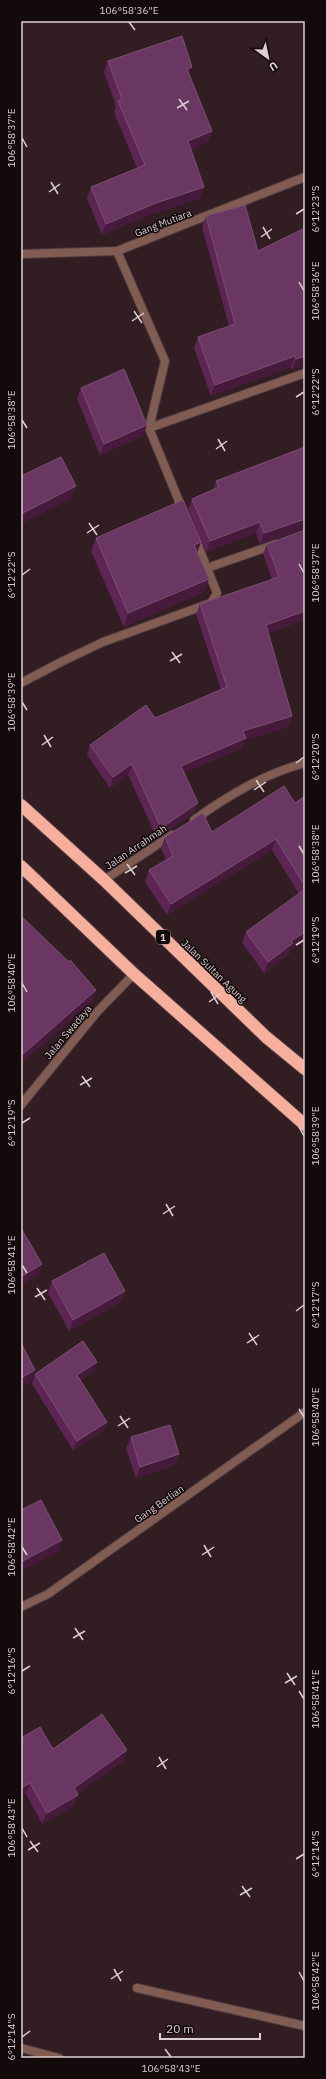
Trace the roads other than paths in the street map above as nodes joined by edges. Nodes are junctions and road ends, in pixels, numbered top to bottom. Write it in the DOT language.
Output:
graph roads {
  1 [pos="305,177"];
  2 [pos="117,251"];
  3 [pos="21,254"];
  4 [pos="305,372"];
  5 [pos="149,428"];
  6 [pos="186,516"];
  7 [pos="192,531"];
  8 [pos="282,542"];
  9 [pos="207,568"];
  10 [pos="21,683"];
  11 [pos="305,763"];
  12 [pos="21,805"];
  13 [pos="21,866"];
  14 [pos="104,880"];
  15 [pos="134,974"];
  16 [pos="305,1069"];
  17 [pos="21,1105"];
  18 [pos="305,1125"];
  19 [pos="305,1412"];
  20 [pos="21,1607"];
  21 [pos="137,1988"];
  22 [pos="305,2026"];
  23 [pos="21,2048"];
  24 [pos="58,2058"];
  1 -- 2 [label="street, Gang Mutiara"];
  2 -- 3 [label="street, Gang Mutiara"];
  2 -- 5 [label="street"];
  4 -- 5 [label="street"];
  5 -- 6 [label="street"];
  7 -- 9 [label="street"];
  8 -- 9 [label="street"];
  9 -- 10 [label="street"];
  11 -- 14 [label="street, Jalan Arrahmah"];
  12 -- 14 [label="highway, Jalan Sultan Agung / 1"];
  13 -- 15 [label="highway"];
  14 -- 16 [label="highway, Jalan Sultan Agung / 1"];
  15 -- 17 [label="street, Jalan Swadaya"];
  15 -- 18 [label="highway"];
  19 -- 20 [label="street, Gang Berlian"];
  21 -- 22 [label="street"];
  23 -- 24 [label="street"];
}
